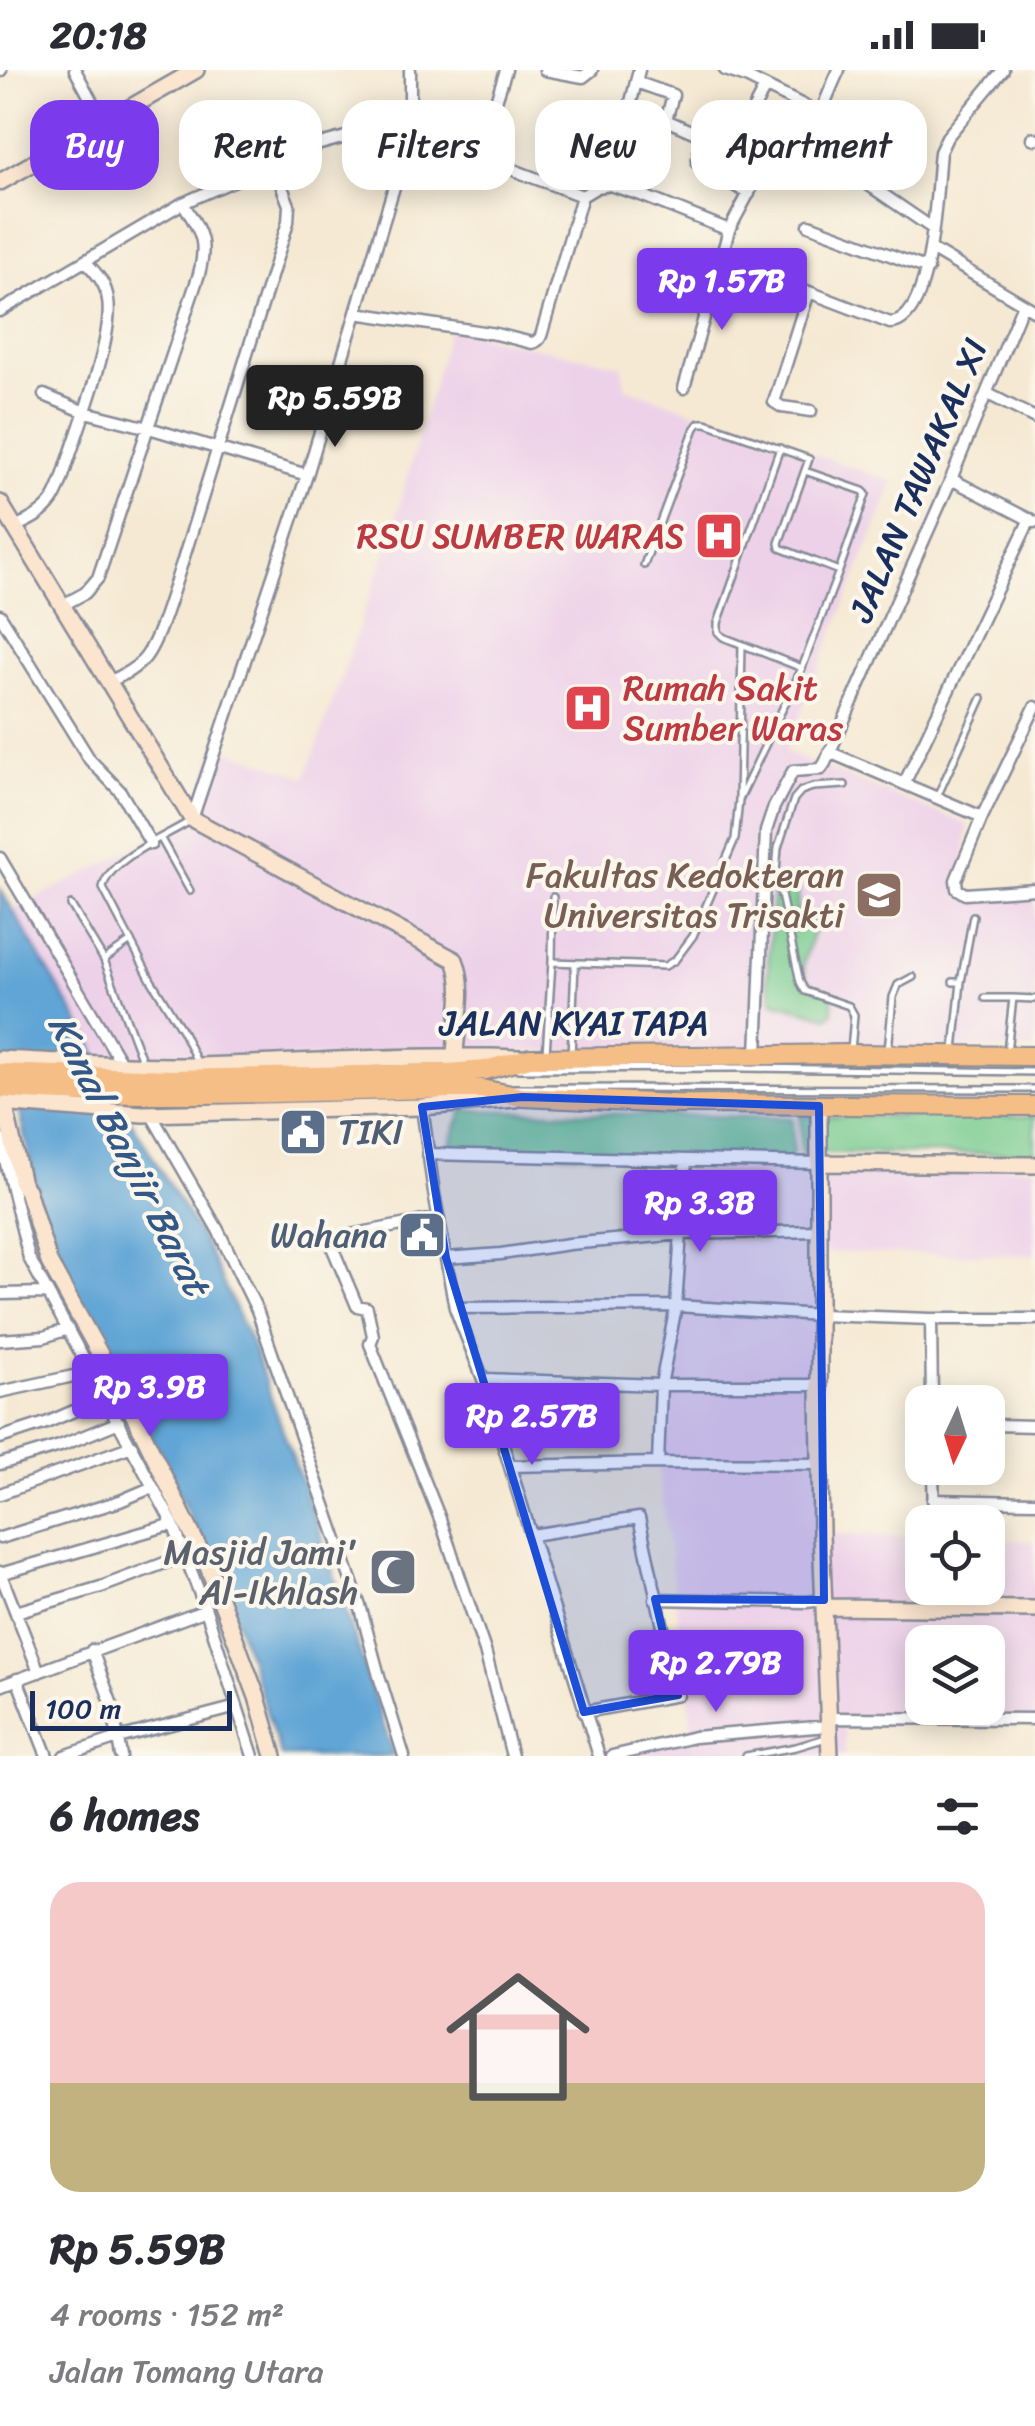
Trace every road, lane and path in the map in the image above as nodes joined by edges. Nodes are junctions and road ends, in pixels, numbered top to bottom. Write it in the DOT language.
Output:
graph roads {
  1 [pos="75,70"];
  2 [pos="410,70"];
  3 [pos="506,70"];
  4 [pos="545,70"];
  5 [pos="592,70"];
  6 [pos="639,70"];
  7 [pos="725,70"];
  8 [pos="838,70"];
  9 [pos="1003,70"];
  10 [pos="190,71"];
  11 [pos="636,82"];
  12 [pos="765,87"];
  13 [pos="91,100"];
  14 [pos="141,100"];
  15 [pos="411,100"];
  16 [pos="496,100"];
  17 [pos="631,100"];
  18 [pos="758,100"];
  19 [pos="792,100"];
  20 [pos="825,100"];
  21 [pos="30,165"];
  22 [pos="515,171"];
  23 [pos="0,182"];
  24 [pos="213,190"];
  25 [pos="283,190"];
  26 [pos="393,190"];
  27 [pos="591,190"];
  28 [pos="626,190"];
  29 [pos="751,190"];
  30 [pos="875,190"];
  31 [pos="749,194"];
  32 [pos="582,196"];
  33 [pos="183,203"];
  34 [pos="809,225"];
  35 [pos="932,228"];
  36 [pos="730,230"];
  37 [pos="931,249"];
  38 [pos="85,261"];
  39 [pos="721,265"];
  40 [pos="928,269"];
  41 [pos="808,292"];
  42 [pos="1023,304"];
  43 [pos="1035,310"];
  44 [pos="0,311"];
  45 [pos="356,313"];
  46 [pos="684,388"];
  47 [pos="988,394"];
  48 [pos="44,395"];
  49 [pos="84,412"];
  50 [pos="811,412"];
  51 [pos="1035,418"];
  52 [pos="149,428"];
  53 [pos="780,448"];
  54 [pos="218,449"];
  55 [pos="805,471"];
  56 [pos="307,475"];
  57 [pos="952,478"];
  58 [pos="0,503"];
  59 [pos="1032,521"];
  60 [pos="14,527"];
  61 [pos="644,564"];
  62 [pos="839,571"];
  63 [pos="61,606"];
  64 [pos="0,615"];
  65 [pos="742,644"];
  66 [pos="802,668"];
  67 [pos="108,682"];
  68 [pos="982,698"];
  69 [pos="1035,707"];
  70 [pos="829,752"];
  71 [pos="904,784"];
  72 [pos="844,786"];
  73 [pos="938,797"];
  74 [pos="739,800"];
  75 [pos="982,817"];
  76 [pos="192,819"];
  77 [pos="156,842"];
  78 [pos="0,858"];
  79 [pos="1035,888"];
  80 [pos="190,891"];
  81 [pos="553,897"];
  82 [pos="71,906"];
  83 [pos="973,916"];
  84 [pos="130,941"];
  85 [pos="104,960"];
  86 [pos="552,962"];
  87 [pos="575,964"];
  88 [pos="913,977"];
  89 [pos="953,982"];
  90 [pos="962,982"];
  91 [pos="986,998"];
  92 [pos="1013,998"];
  93 [pos="1035,999"];
  94 [pos="757,1054"];
  95 [pos="851,1054"];
  96 [pos="888,1054"];
  97 [pos="953,1055"];
  98 [pos="1006,1056"];
  99 [pos="1035,1056"];
  100 [pos="537,1058"];
  101 [pos="570,1058"];
  102 [pos="0,1059"];
  103 [pos="118,1065"];
  104 [pos="144,1066"];
  105 [pos="198,1066"];
  106 [pos="485,1070"];
  107 [pos="451,1072"];
  108 [pos="1035,1072"];
  109 [pos="0,1073"];
  110 [pos="481,1090"];
  111 [pos="1035,1090"];
  112 [pos="522,1098"];
  113 [pos="5,1100"];
  114 [pos="820,1106"];
  115 [pos="1035,1106"];
  116 [pos="422,1107"];
  117 [pos="147,1114"];
  118 [pos="0,1139"];
  119 [pos="428,1154"];
  120 [pos="686,1160"];
  121 [pos="819,1163"];
  122 [pos="1035,1164"];
  123 [pos="5,1186"];
  124 [pos="438,1218"];
  125 [pos="818,1231"];
  126 [pos="682,1234"];
  127 [pos="446,1258"];
  128 [pos="47,1293"];
  129 [pos="0,1294"];
  130 [pos="676,1306"];
  131 [pos="455,1308"];
  132 [pos="819,1315"];
  133 [pos="1035,1319"];
  134 [pos="932,1320"];
  135 [pos="68,1329"];
  136 [pos="0,1340"];
  137 [pos="92,1372"];
  138 [pos="483,1380"];
  139 [pos="661,1385"];
  140 [pos="819,1385"];
  141 [pos="932,1385"];
  142 [pos="0,1392"];
  143 [pos="106,1397"];
  144 [pos="119,1422"];
  145 [pos="1005,1425"];
  146 [pos="1035,1426"];
  147 [pos="0,1438"];
  148 [pos="132,1446"];
  149 [pos="658,1463"];
  150 [pos="0,1464"];
  151 [pos="821,1464"];
  152 [pos="510,1466"];
  153 [pos="933,1485"];
  154 [pos="153,1487"];
  155 [pos="0,1494"];
  156 [pos="933,1500"];
  157 [pos="1035,1502"];
  158 [pos="933,1505"];
  159 [pos="173,1524"];
  160 [pos="532,1535"];
  161 [pos="0,1538"];
  162 [pos="186,1555"];
  163 [pos="0,1573"];
  164 [pos="655,1599"];
  165 [pos="824,1604"];
  166 [pos="936,1605"];
  167 [pos="0,1608"];
  168 [pos="14,1608"];
  169 [pos="936,1609"];
  170 [pos="1035,1609"];
  171 [pos="206,1610"];
  172 [pos="92,1650"];
  173 [pos="39,1672"];
  174 [pos="17,1679"];
  175 [pos="0,1686"];
  176 [pos="238,1707"];
  177 [pos="584,1712"];
  178 [pos="1035,1719"];
  179 [pos="828,1727"];
  180 [pos="118,1738"];
  181 [pos="796,1747"];
  182 [pos="47,1756"];
  183 [pos="64,1756"];
  184 [pos="121,1756"];
  185 [pos="253,1756"];
  186 [pos="274,1756"];
  187 [pos="404,1756"];
  188 [pos="512,1756"];
  189 [pos="599,1756"];
  190 [pos="612,1756"];
  191 [pos="746,1756"];
  192 [pos="797,1756"];
  193 [pos="830,1756"];
  1 -- 13 [label="street"];
  2 -- 15 [label="street"];
  3 -- 16 [label="street"];
  4 -- 5 [label="street"];
  6 -- 11 [label="street"];
  7 -- 12 [label="street"];
  8 -- 20 [label="street"];
  9 -- 35 [label="street"];
  10 -- 14 [label="street"];
  11 -- 17 [label="street"];
  11 -- 31 [label="street"];
  12 -- 18 [label="street"];
  12 -- 19 [label="street"];
  21 -- 23 [label="street"];
  22 -- 32 [label="street"];
  24 -- 33 [label="street"];
  25 -- 54 [label="street"];
  26 -- 45 [label="street"];
  27 -- 32 [label="street"];
  28 -- 36 [label="street"];
  29 -- 31 [label="street"];
  30 -- 35 [label="street"];
  31 -- 36 [label="street"];
  32 -- 45 [label="street"];
  33 -- 38 [label="street"];
  33 -- 52 [label="street"];
  34 -- 40 [label="street"];
  35 -- 37 [label="street"];
  36 -- 39 [label="street"];
  37 -- 40 [label="street"];
  37 -- 42 [label="street"];
  38 -- 44 [label="street"];
  38 -- 49 [label="street"];
  39 -- 41 [label="street"];
  39 -- 46 [label="street"];
  40 -- 41 [label="street"];
  41 -- 50 [label="street"];
  42 -- 43 [label="street"];
  42 -- 47 [label="street, JALAN TAWAKAL XI"];
  45 -- 56 [label="street"];
  47 -- 51 [label="street"];
  47 -- 57 [label="street, JALAN TAWAKAL XI"];
  48 -- 49 [label="street"];
  49 -- 52 [label="street"];
  49 -- 60 [label="street"];
  52 -- 54 [label="street"];
  52 -- 63 [label="street"];
  53 -- 55 [label="lane"];
  53 -- 61 [label="lane"];
  53 -- 65 [label="lane"];
  54 -- 56 [label="street"];
  54 -- 67 [label="street"];
  55 -- 62 [label="lane"];
  55 -- 62 [label="lane"];
  56 -- 76 [label="street"];
  57 -- 59 [label="street"];
  57 -- 70 [label="street, JALAN TAWAKAL XI"];
  58 -- 60 [label="street"];
  59 -- 71 [label="street"];
  60 -- 63 [label="street"];
  62 -- 66 [label="lane"];
  63 -- 67 [label="street"];
  64 -- 77 [label="street"];
  65 -- 66 [label="lane"];
  65 -- 74 [label="lane"];
  66 -- 74 [label="lane"];
  67 -- 76 [label="street"];
  68 -- 73 [label="lane"];
  69 -- 75 [label="street"];
  70 -- 71 [label="street"];
  70 -- 94 [label="street"];
  71 -- 73 [label="street"];
  72 -- 95 [label="lane"];
  73 -- 75 [label="street"];
  74 -- 87 [label="lane"];
  75 -- 79 [label="street"];
  76 -- 77 [label="lane"];
  76 -- 107 [label="street"];
  77 -- 80 [label="lane"];
  77 -- 84 [label="lane"];
  78 -- 103 [label="street"];
  81 -- 86 [label="lane"];
  82 -- 85 [label="lane"];
  83 -- 90 [label="lane"];
  84 -- 85 [label="lane"];
  84 -- 105 [label="lane"];
  85 -- 104 [label="lane"];
  86 -- 87 [label="lane"];
  86 -- 100 [label="lane"];
  87 -- 101 [label="lane"];
  88 -- 96 [label="lane"];
  89 -- 90 [label="lane"];
  90 -- 97 [label="lane"];
  91 -- 92 [label="lane"];
  92 -- 93 [label="lane"];
  92 -- 98 [label="lane"];
  94 -- 95 [label="main road, JALAN KYAI TAPA"];
  94 -- 101 [label="main road, JALAN KYAI TAPA"];
  95 -- 96 [label="main road, JALAN KYAI TAPA"];
  96 -- 97 [label="main road, JALAN KYAI TAPA"];
  97 -- 98 [label="main road, JALAN KYAI TAPA"];
  98 -- 99 [label="main road, JALAN KYAI TAPA"];
  100 -- 101 [label="main road, JALAN KYAI TAPA"];
  100 -- 106 [label="main road"];
  100 -- 107 [label="street, JALAN KYAI TAPA"];
  102 -- 103 [label="street, JALAN KYAI TAPA"];
  103 -- 104 [label="street, JALAN KYAI TAPA"];
  104 -- 105 [label="street, JALAN KYAI TAPA"];
  105 -- 107 [label="street, JALAN KYAI TAPA"];
  106 -- 107 [label="main road"];
  106 -- 108 [label="lane"];
  107 -- 109 [label="main road"];
  107 -- 110 [label="main road"];
  107 -- 113 [label="main road"];
  110 -- 111 [label="lane"];
  110 -- 112 [label="main road"];
  112 -- 114 [label="main road"];
  112 -- 116 [label="street"];
  113 -- 117 [label="street"];
  113 -- 186 [label="street"];
  114 -- 115 [label="main road"];
  114 -- 121 [label="street"];
  116 -- 117 [label="street"];
  116 -- 119 [label="street"];
  117 -- 187 [label="street"];
  118 -- 123 [label="street"];
  119 -- 120 [label="street"];
  119 -- 124 [label="street"];
  120 -- 121 [label="street"];
  120 -- 126 [label="street"];
  121 -- 122 [label="street"];
  121 -- 125 [label="street"];
  123 -- 128 [label="street"];
  124 -- 127 [label="street"];
  124 -- 188 [label="street"];
  125 -- 126 [label="street"];
  125 -- 132 [label="street"];
  126 -- 127 [label="street"];
  126 -- 130 [label="street"];
  127 -- 131 [label="street"];
  128 -- 129 [label="street"];
  128 -- 135 [label="street"];
  130 -- 131 [label="street"];
  130 -- 132 [label="street"];
  130 -- 139 [label="street"];
  131 -- 138 [label="street"];
  132 -- 134 [label="street"];
  132 -- 140 [label="street"];
  133 -- 134 [label="street"];
  134 -- 141 [label="street"];
  135 -- 136 [label="street"];
  135 -- 137 [label="street"];
  137 -- 142 [label="street"];
  137 -- 143 [label="street"];
  138 -- 139 [label="street"];
  138 -- 152 [label="street"];
  139 -- 140 [label="street"];
  139 -- 149 [label="street"];
  140 -- 151 [label="street"];
  143 -- 144 [label="street"];
  143 -- 147 [label="street"];
  144 -- 148 [label="street"];
  144 -- 150 [label="street"];
  145 -- 146 [label="street"];
  148 -- 154 [label="street"];
  148 -- 155 [label="street"];
  149 -- 151 [label="street"];
  149 -- 152 [label="street"];
  151 -- 165 [label="street"];
  152 -- 160 [label="street"];
  153 -- 156 [label="street"];
  154 -- 159 [label="street"];
  154 -- 161 [label="street"];
  156 -- 157 [label="street"];
  156 -- 158 [label="street"];
  159 -- 162 [label="street"];
  159 -- 163 [label="street"];
  160 -- 164 [label="street"];
  160 -- 177 [label="street"];
  162 -- 168 [label="street"];
  162 -- 171 [label="street"];
  163 -- 168 [label="street"];
  164 -- 165 [label="street"];
  164 -- 177 [label="street"];
  165 -- 169 [label="street"];
  165 -- 179 [label="street"];
  166 -- 169 [label="street"];
  167 -- 168 [label="street"];
  168 -- 173 [label="street"];
  169 -- 170 [label="street"];
  171 -- 172 [label="street"];
  171 -- 176 [label="street"];
  172 -- 173 [label="street"];
  172 -- 180 [label="street"];
  173 -- 174 [label="street"];
  174 -- 175 [label="street"];
  174 -- 182 [label="street"];
  176 -- 180 [label="street"];
  176 -- 185 [label="street"];
  177 -- 189 [label="street"];
  178 -- 179 [label="street"];
  179 -- 181 [label="lane"];
  179 -- 190 [label="street"];
  179 -- 193 [label="street"];
  180 -- 183 [label="street"];
  180 -- 184 [label="street"];
  181 -- 191 [label="lane"];
  181 -- 192 [label="lane"];
}
